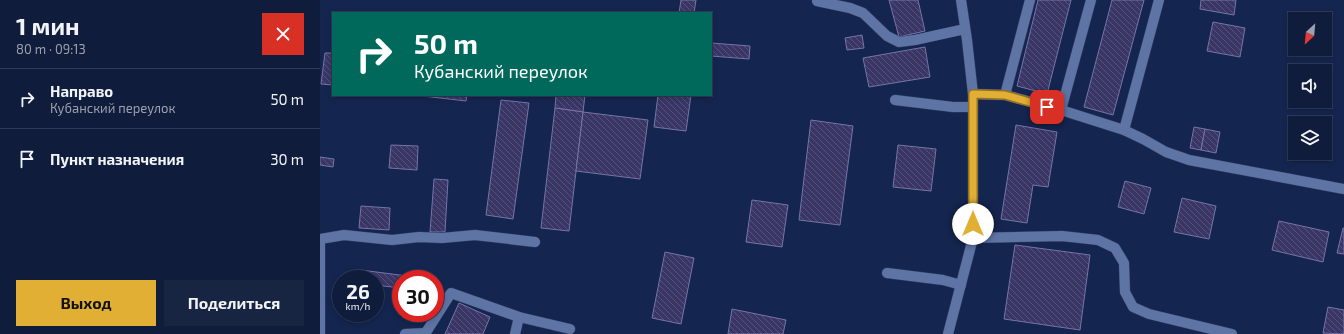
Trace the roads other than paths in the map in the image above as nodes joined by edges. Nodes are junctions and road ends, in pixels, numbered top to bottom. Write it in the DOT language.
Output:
graph roads {
  1 [pos="961,0"];
  2 [pos="1030,0"];
  3 [pos="1090,0"];
  4 [pos="1159,0"];
  5 [pos="817,2"];
  6 [pos="966,29"];
  7 [pos="973,94"];
  8 [pos="1005,95"];
  9 [pos="895,100"];
  10 [pos="973,107"];
  11 [pos="1061,110"];
  12 [pos="1124,130"];
  13 [pos="1344,189"];
  14 [pos="973,238"];
  15 [pos="535,242"];
  16 [pos="887,273"];
  17 [pos="960,285"];
  18 [pos="519,317"];
  19 [pos="570,329"];
  20 [pos="320,332"];
  21 [pos="405,334"];
  22 [pos="426,334"];
  23 [pos="515,334"];
  24 [pos="948,334"];
  25 [pos="1232,334"];
  1 -- 6 [label="street"];
  2 -- 8 [label="street"];
  3 -- 11 [label="street"];
  4 -- 12 [label="street"];
  5 -- 6 [label="street"];
  6 -- 7 [label="street"];
  7 -- 8 [label="street"];
  7 -- 10 [label="street"];
  8 -- 11 [label="street"];
  9 -- 10 [label="street"];
  10 -- 14 [label="street"];
  11 -- 12 [label="street"];
  12 -- 13 [label="street"];
  14 -- 17 [label="street"];
  14 -- 25 [label="street"];
  15 -- 20 [label="street"];
  16 -- 17 [label="street"];
  17 -- 24 [label="street"];
  18 -- 19 [label="street"];
  18 -- 22 [label="street"];
  18 -- 23 [label="street"];
  21 -- 22 [label="street"];
}
